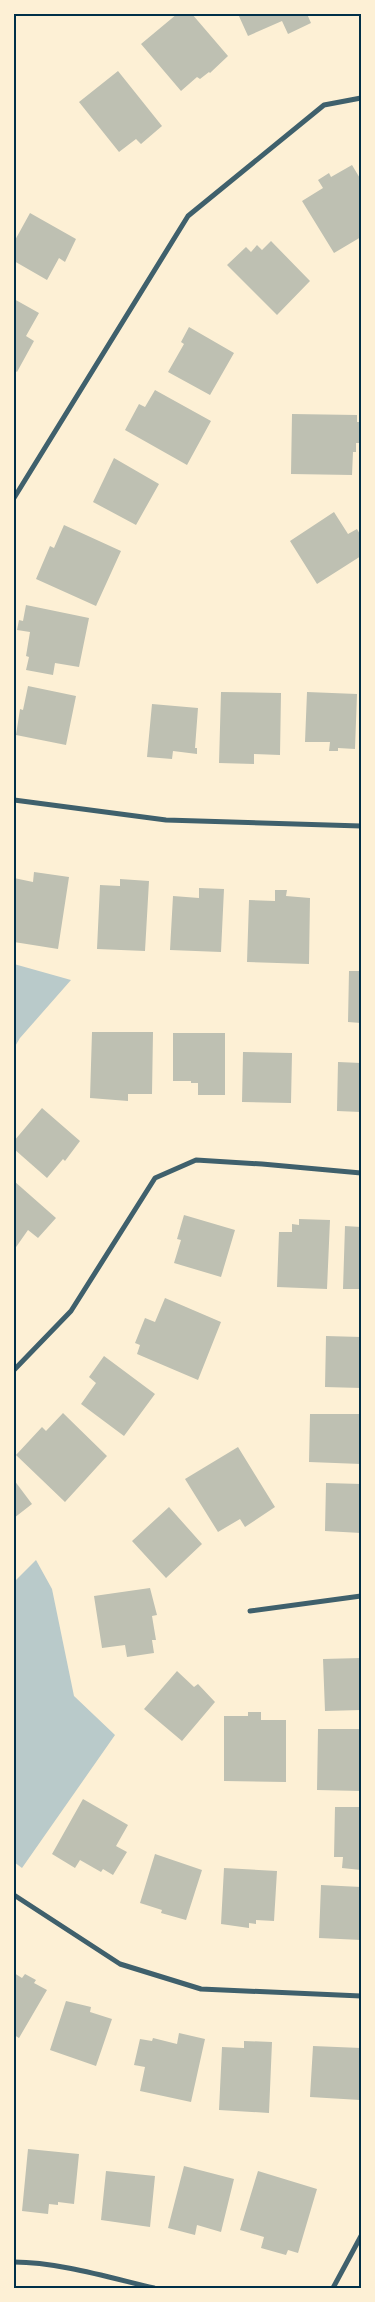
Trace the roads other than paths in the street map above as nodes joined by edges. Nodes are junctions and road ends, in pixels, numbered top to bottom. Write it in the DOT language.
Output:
graph roads {
  1 [pos="361,98"];
  2 [pos="14,498"];
  3 [pos="14,800"];
  4 [pos="361,826"];
  5 [pos="361,1173"];
  6 [pos="14,1370"];
  7 [pos="361,1596"];
  8 [pos="250,1611"];
  9 [pos="14,1895"];
  10 [pos="361,1996"];
  11 [pos="361,2236"];
  12 [pos="14,2262"];
  13 [pos="154,2288"];
  14 [pos="333,2288"];
  1 -- 2 [label="street"];
  3 -- 4 [label="street"];
  5 -- 6 [label="street"];
  7 -- 8 [label="street"];
  9 -- 10 [label="street"];
  11 -- 14 [label="street"];
  12 -- 13 [label="street"];
}
